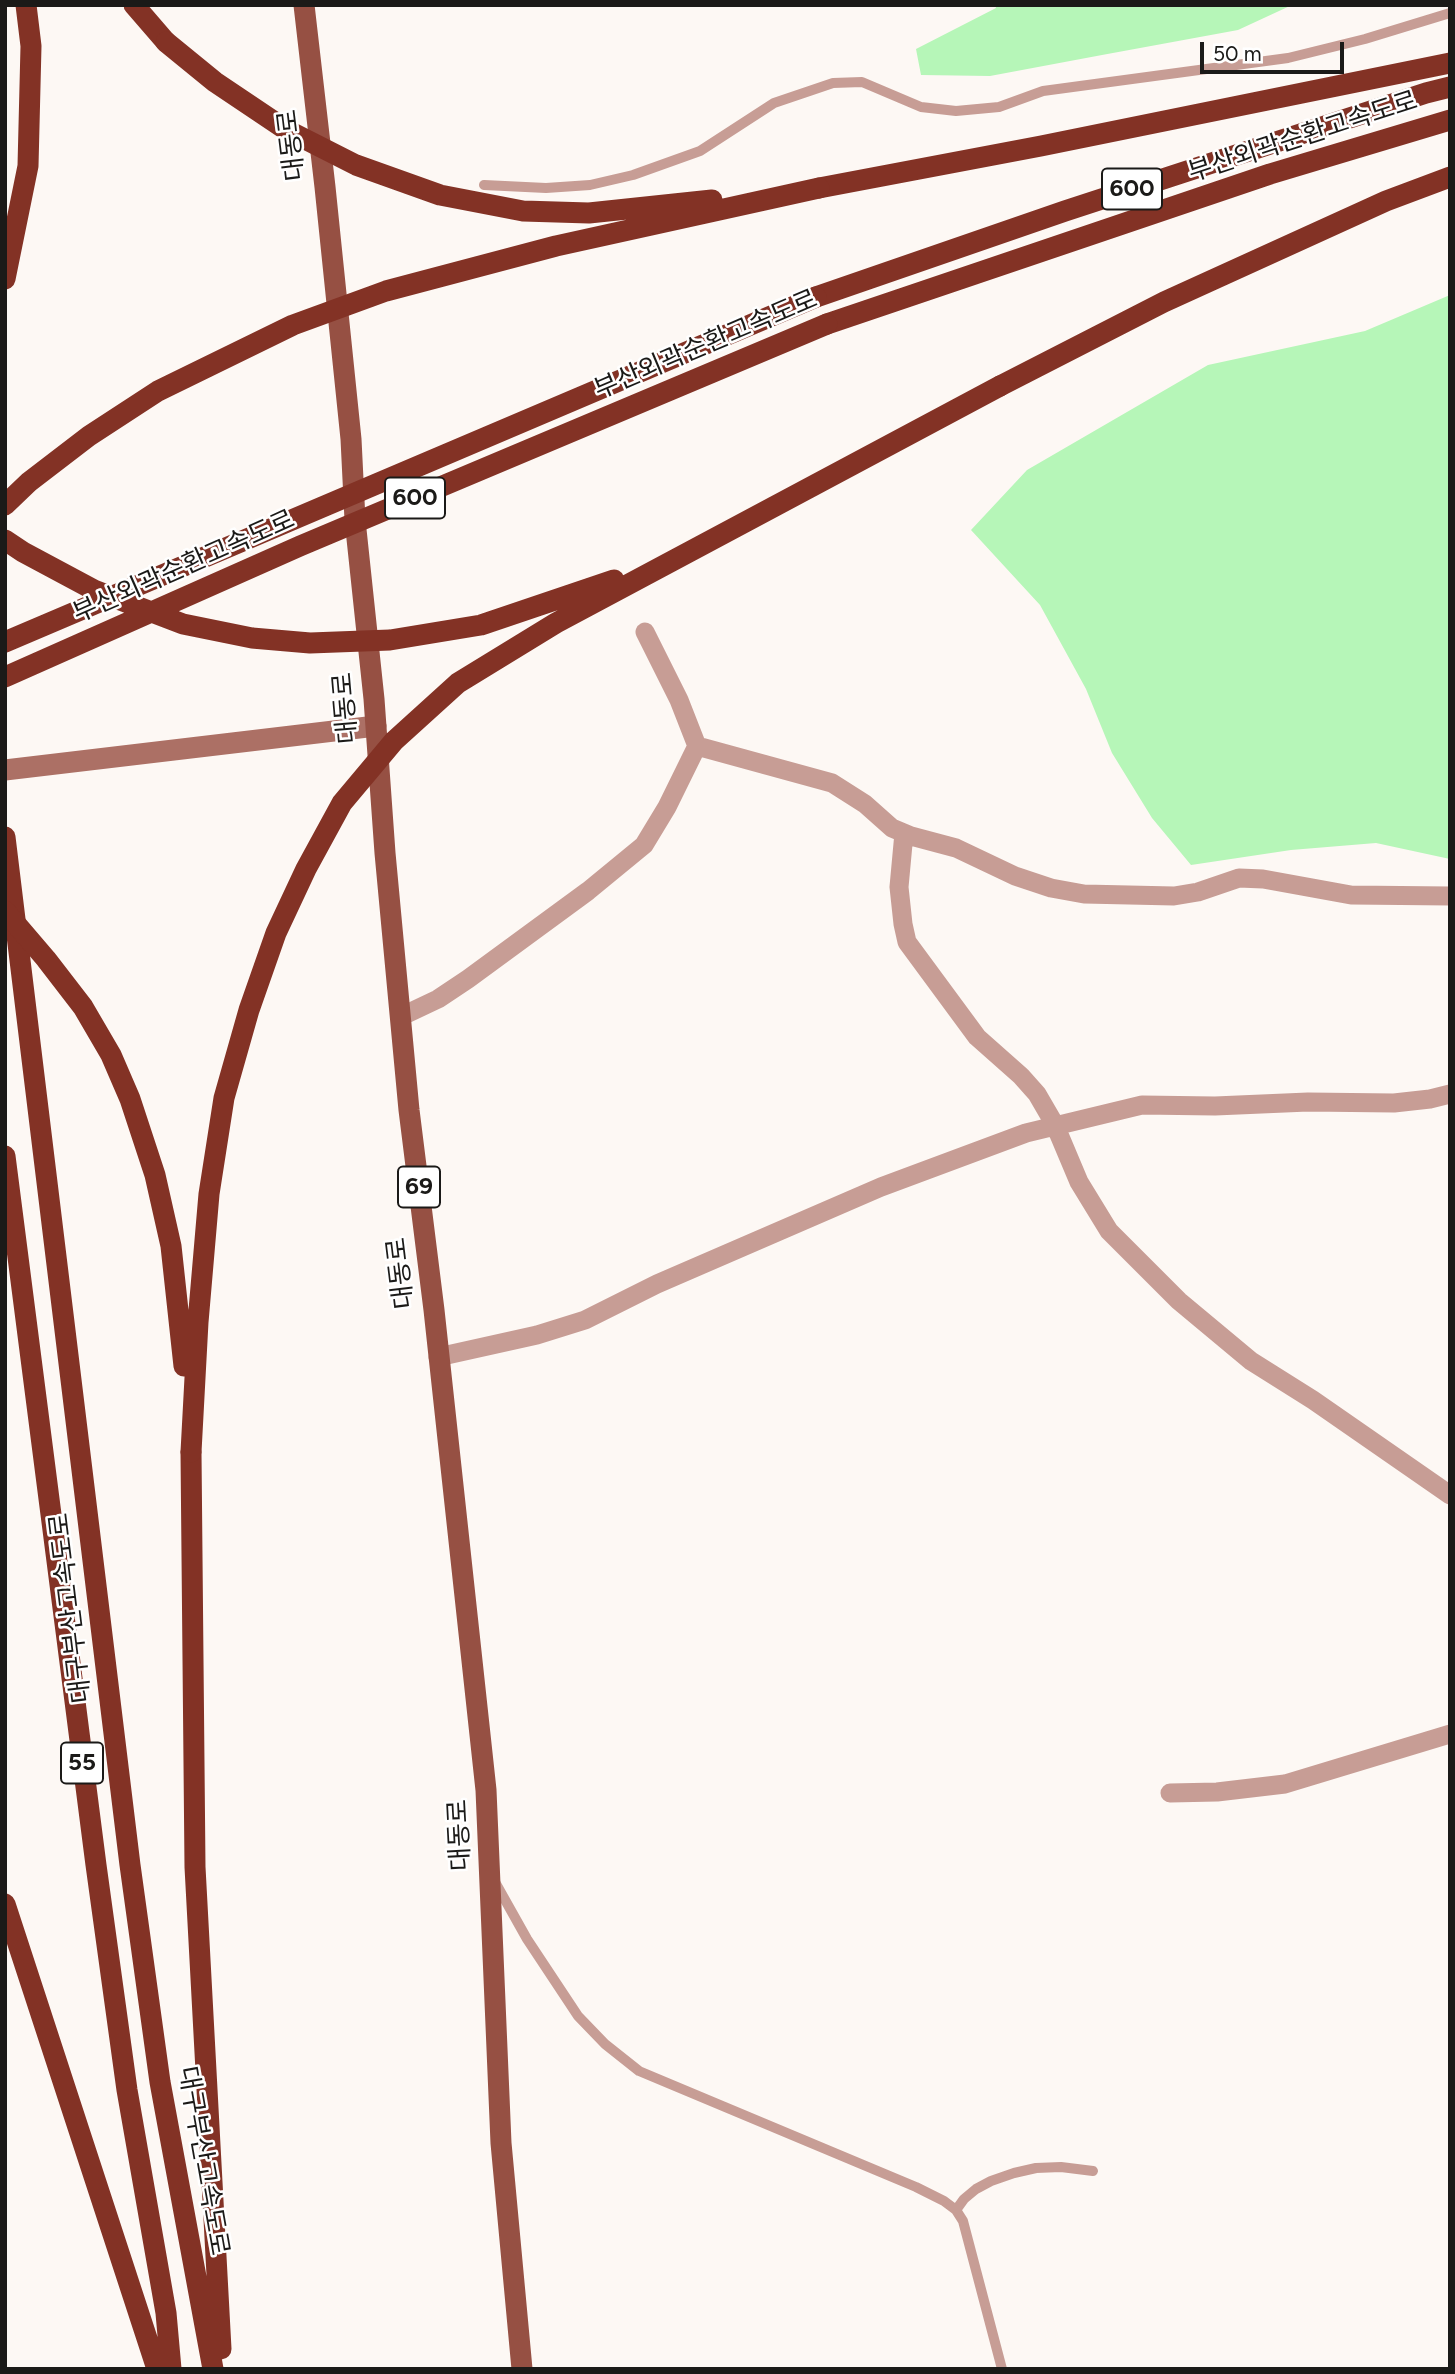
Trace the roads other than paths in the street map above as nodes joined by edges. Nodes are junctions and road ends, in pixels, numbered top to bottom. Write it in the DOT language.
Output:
graph roads {
  1 [pos="26,5"];
  2 [pos="134,5"];
  3 [pos="304,5"];
  4 [pos="1450,13"];
  5 [pos="1450,63"];
  6 [pos="1450,87"];
  7 [pos="1450,120"];
  8 [pos="1450,177"];
  9 [pos="484,185"];
  10 [pos="819,188"];
  11 [pos="5,279"];
  12 [pos="901,437"];
  13 [pos="5,505"];
  14 [pos="5,540"];
  15 [pos="645,632"];
  16 [pos="5,642"];
  17 [pos="5,677"];
  18 [pos="376,726"];
  19 [pos="697,746"];
  20 [pos="5,770"];
  21 [pos="904,833"];
  22 [pos="5,837"];
  23 [pos="1450,896"];
  24 [pos="5,911"];
  25 [pos="400,1017"];
  26 [pos="1450,1094"];
  27 [pos="1055,1125"];
  28 [pos="5,1156"];
  29 [pos="438,1357"];
  30 [pos="191,1452"];
  31 [pos="1450,1495"];
  32 [pos="1450,1734"];
  33 [pos="1170,1793"];
  34 [pos="489,1872"];
  35 [pos="5,1904"];
  36 [pos="1093,2171"];
  37 [pos="956,2210"];
  38 [pos="157,2369"];
  39 [pos="171,2369"];
  40 [pos="213,2369"];
  41 [pos="222,2369"];
  42 [pos="522,2369"];
  43 [pos="1002,2369"];
  1 -- 11 [label="highway"];
  2 -- 10 [label="highway, bridge"];
  3 -- 18 [label="main road, 대동로 / 69"];
  4 -- 9 [label="lane"];
  5 -- 10 [label="highway"];
  6 -- 16 [label="highway, 부산외곽순환고속도로 / 600, bridge"];
  7 -- 17 [label="highway, 부산외곽순환고속도로 / 600, bridge"];
  8 -- 12 [label="highway, bridge"];
  10 -- 13 [label="highway, bridge"];
  12 -- 14 [label="highway, bridge"];
  12 -- 30 [label="highway, bridge"];
  15 -- 19 [label="street"];
  18 -- 20 [label="street"];
  18 -- 25 [label="main road, 대동로 / 69"];
  19 -- 21 [label="street"];
  19 -- 25 [label="street"];
  21 -- 23 [label="street"];
  21 -- 27 [label="street"];
  22 -- 40 [label="highway, 대구부산고속도로 / 55"];
  24 -- 30 [label="highway, bridge"];
  25 -- 29 [label="main road, 대동로 / 69"];
  26 -- 27 [label="street"];
  27 -- 29 [label="street"];
  27 -- 31 [label="street"];
  28 -- 39 [label="highway, 대구부산고속도로 / 55"];
  29 -- 34 [label="main road, 대동로 / 69"];
  30 -- 41 [label="highway"];
  32 -- 33 [label="street"];
  34 -- 37 [label="lane"];
  34 -- 42 [label="main road, 대동로 / 69"];
  35 -- 38 [label="highway"];
  36 -- 37 [label="lane"];
  37 -- 43 [label="lane"];
}
